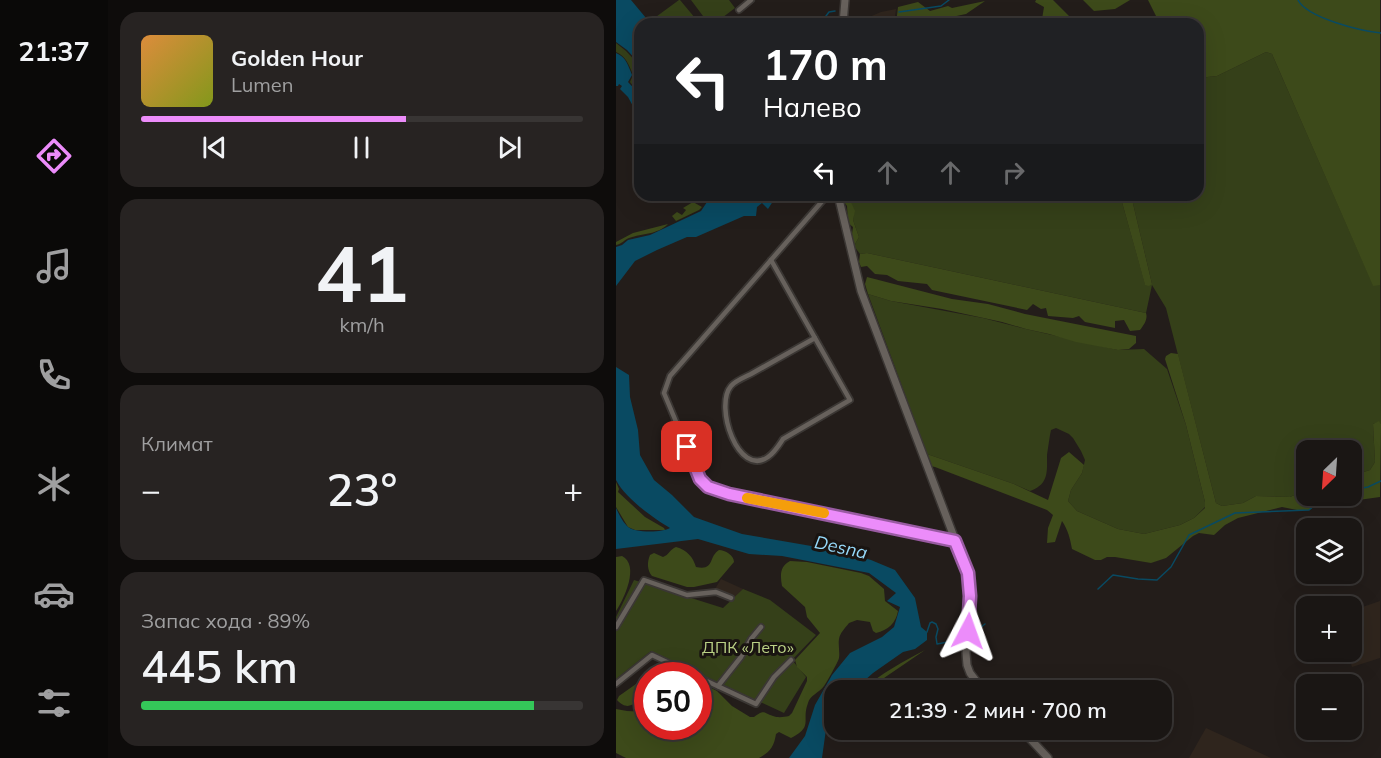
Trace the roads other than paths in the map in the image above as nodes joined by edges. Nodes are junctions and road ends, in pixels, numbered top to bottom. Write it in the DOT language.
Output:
graph roads {
  1 [pos="751,0"];
  2 [pos="845,0"];
  3 [pos="739,10"];
  4 [pos="844,18"];
  5 [pos="822,201"];
  6 [pos="839,201"];
  7 [pos="771,260"];
  8 [pos="815,338"];
  9 [pos="955,541"];
  10 [pos="731,598"];
  11 [pos="616,627"];
  12 [pos="760,627"];
  13 [pos="791,660"];
  14 [pos="643,662"];
  15 [pos="667,662"];
  16 [pos="634,670"];
  17 [pos="975,680"];
  18 [pos="712,683"];
  19 [pos="616,684"];
  20 [pos="718,686"];
  21 [pos="1031,740"];
  22 [pos="1048,758"];
  1 -- 3 [label="street"];
  2 -- 4 [label="main road"];
  5 -- 7 [label="street"];
  6 -- 9 [label="main road"];
  7 -- 8 [label="street"];
  7 -- 9 [label="street"];
  8 -- 8 [label="street"];
  9 -- 17 [label="main road"];
  10 -- 11 [label="street"];
  12 -- 20 [label="street"];
  13 -- 20 [label="street"];
  14 -- 15 [label="street"];
  16 -- 19 [label="street"];
  18 -- 20 [label="street"];
  21 -- 22 [label="main road"];
}
